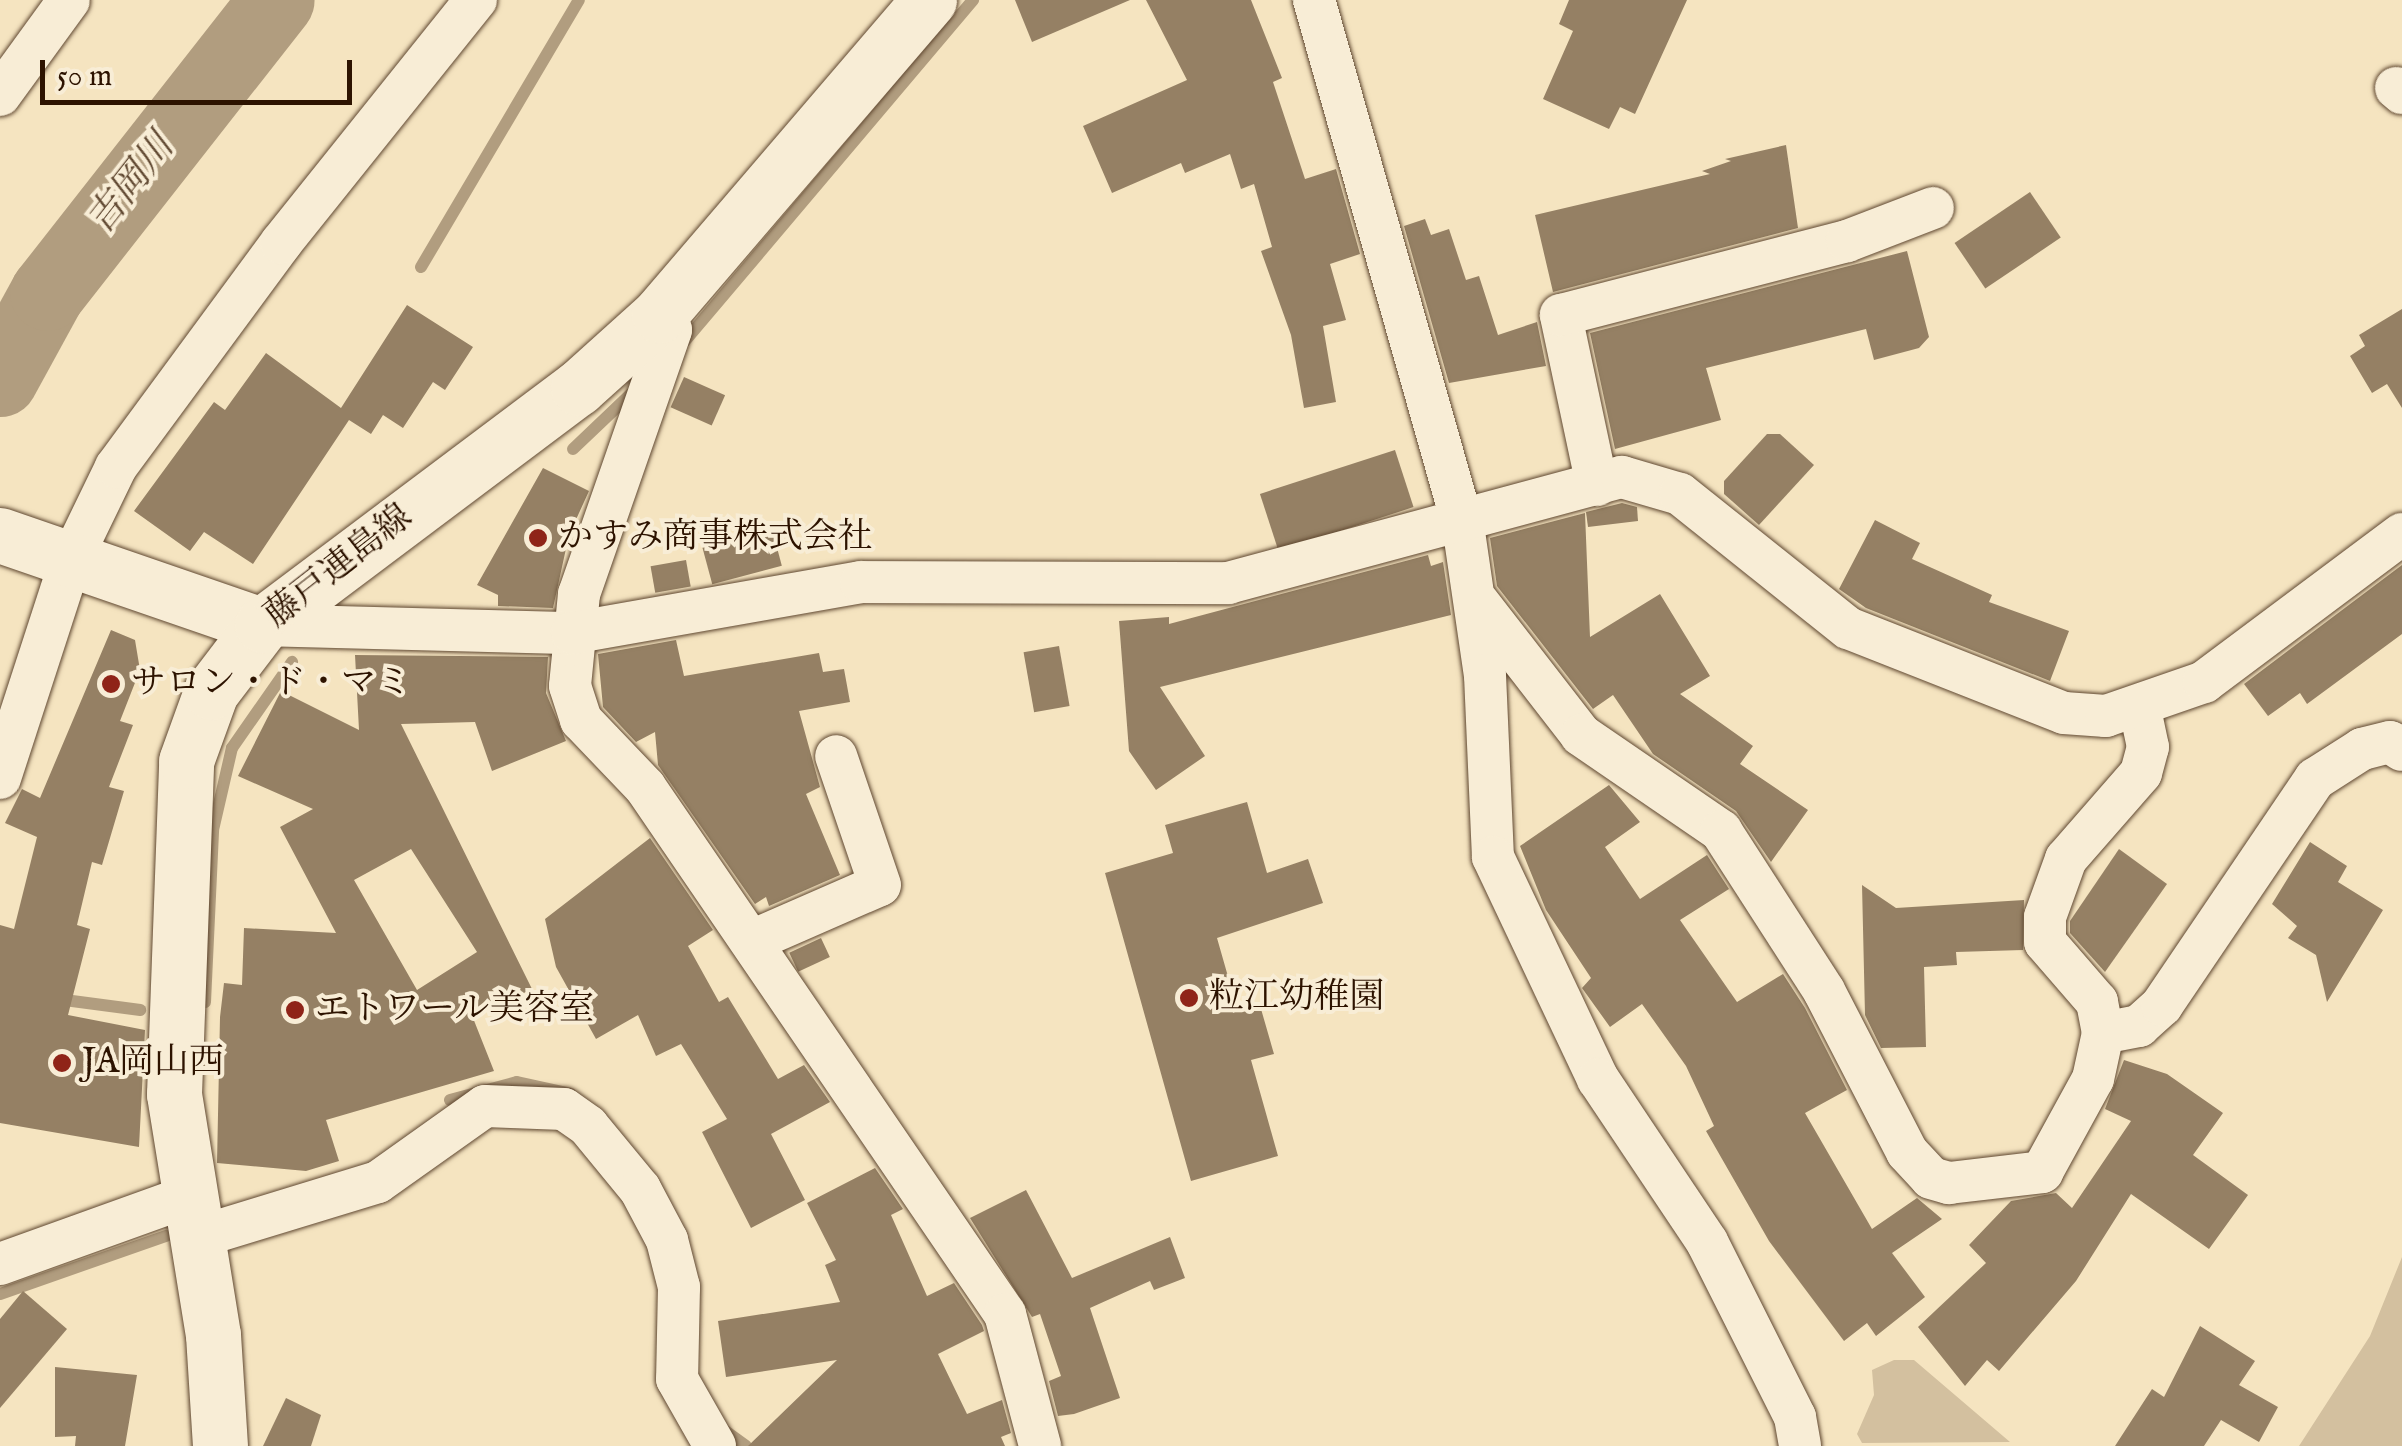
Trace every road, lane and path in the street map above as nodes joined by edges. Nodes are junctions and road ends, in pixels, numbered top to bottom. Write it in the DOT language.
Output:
graph roads {
  1 [pos="70,0"];
  2 [pos="476,0"];
  3 [pos="929,0"];
  4 [pos="1314,0"];
  5 [pos="0,95"];
  6 [pos="1932,208"];
  7 [pos="659,315"];
  8 [pos="1597,485"];
  9 [pos="1463,525"];
  10 [pos="2402,534"];
  11 [pos="0,535"];
  12 [pos="62,556"];
  13 [pos="1473,596"];
  14 [pos="262,625"];
  15 [pos="572,633"];
  16 [pos="2140,708"];
  17 [pos="2402,750"];
  18 [pos="836,756"];
  19 [pos="0,778"];
  20 [pos="754,940"];
  21 [pos="2103,1033"];
  22 [pos="191,1218"];
  23 [pos="0,1264"];
  24 [pos="220,1446"];
  25 [pos="716,1446"];
  26 [pos="1040,1446"];
  27 [pos="1800,1446"];
  1 -- 5 [label="street"];
  2 -- 12 [label="street"];
  3 -- 7 [label="main road, 藤戸連島線"];
  4 -- 9 [label="street"];
  6 -- 8 [label="street"];
  7 -- 14 [label="main road, 藤戸連島線"];
  7 -- 15 [label="street"];
  8 -- 9 [label="street"];
  8 -- 16 [label="street"];
  9 -- 13 [label="street"];
  9 -- 15 [label="street"];
  10 -- 16 [label="street"];
  11 -- 12 [label="main road"];
  12 -- 14 [label="main road"];
  12 -- 19 [label="street"];
  13 -- 21 [label="street"];
  13 -- 27 [label="street"];
  14 -- 15 [label="street"];
  14 -- 22 [label="main road, 藤戸連島線"];
  15 -- 20 [label="street"];
  16 -- 21 [label="street"];
  17 -- 21 [label="street"];
  18 -- 20 [label="street"];
  20 -- 26 [label="street"];
  22 -- 23 [label="street"];
  22 -- 24 [label="main road, 藤戸連島線"];
  22 -- 25 [label="street"];
}
